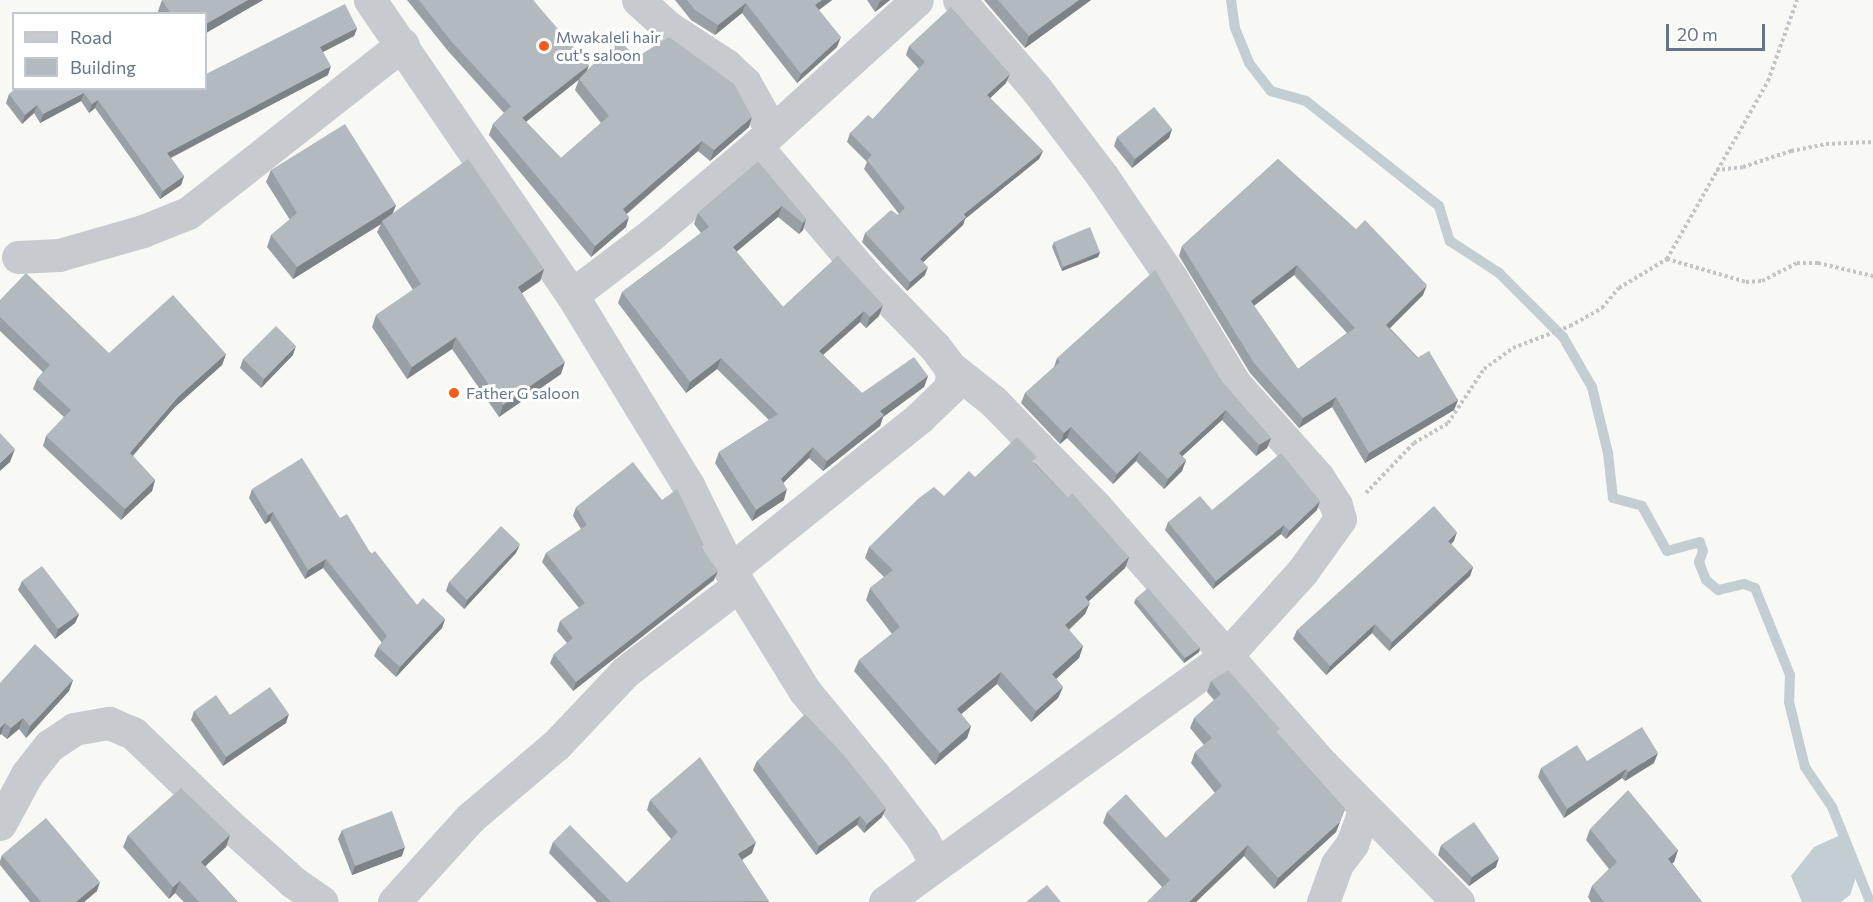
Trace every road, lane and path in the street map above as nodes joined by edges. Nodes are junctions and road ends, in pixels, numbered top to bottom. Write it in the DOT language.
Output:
graph roads {
  1 [pos="370,0"];
  2 [pos="638,0"];
  3 [pos="917,0"];
  4 [pos="959,0"];
  5 [pos="1797,0"];
  6 [pos="403,44"];
  7 [pos="764,138"];
  8 [pos="1873,142"];
  9 [pos="1716,170"];
  10 [pos="18,256"];
  11 [pos="1668,259"];
  12 [pos="1873,276"];
  13 [pos="572,296"];
  14 [pos="950,368"];
  15 [pos="1340,519"];
  16 [pos="735,577"];
  17 [pos="1227,655"];
  18 [pos="1365,809"];
  19 [pos="0,825"];
  20 [pos="936,864"];
  21 [pos="322,902"];
  22 [pos="394,902"];
  23 [pos="885,902"];
  24 [pos="1323,902"];
  25 [pos="1458,902"];
  1 -- 6 [label="street"];
  2 -- 7 [label="street"];
  3 -- 7 [label="street"];
  4 -- 15 [label="street"];
  5 -- 9 [label="path"];
  6 -- 10 [label="street"];
  6 -- 13 [label="street"];
  7 -- 13 [label="street"];
  7 -- 14 [label="street"];
  8 -- 9 [label="path"];
  9 -- 11 [label="path"];
  11 -- 12 [label="path"];
  11 -- 15 [label="path"];
  13 -- 16 [label="street"];
  14 -- 16 [label="street"];
  14 -- 17 [label="street"];
  15 -- 17 [label="street"];
  16 -- 20 [label="street"];
  16 -- 22 [label="street"];
  17 -- 18 [label="street"];
  17 -- 20 [label="street"];
  18 -- 24 [label="street"];
  18 -- 25 [label="street"];
  19 -- 21 [label="street"];
  20 -- 23 [label="street"];
}
